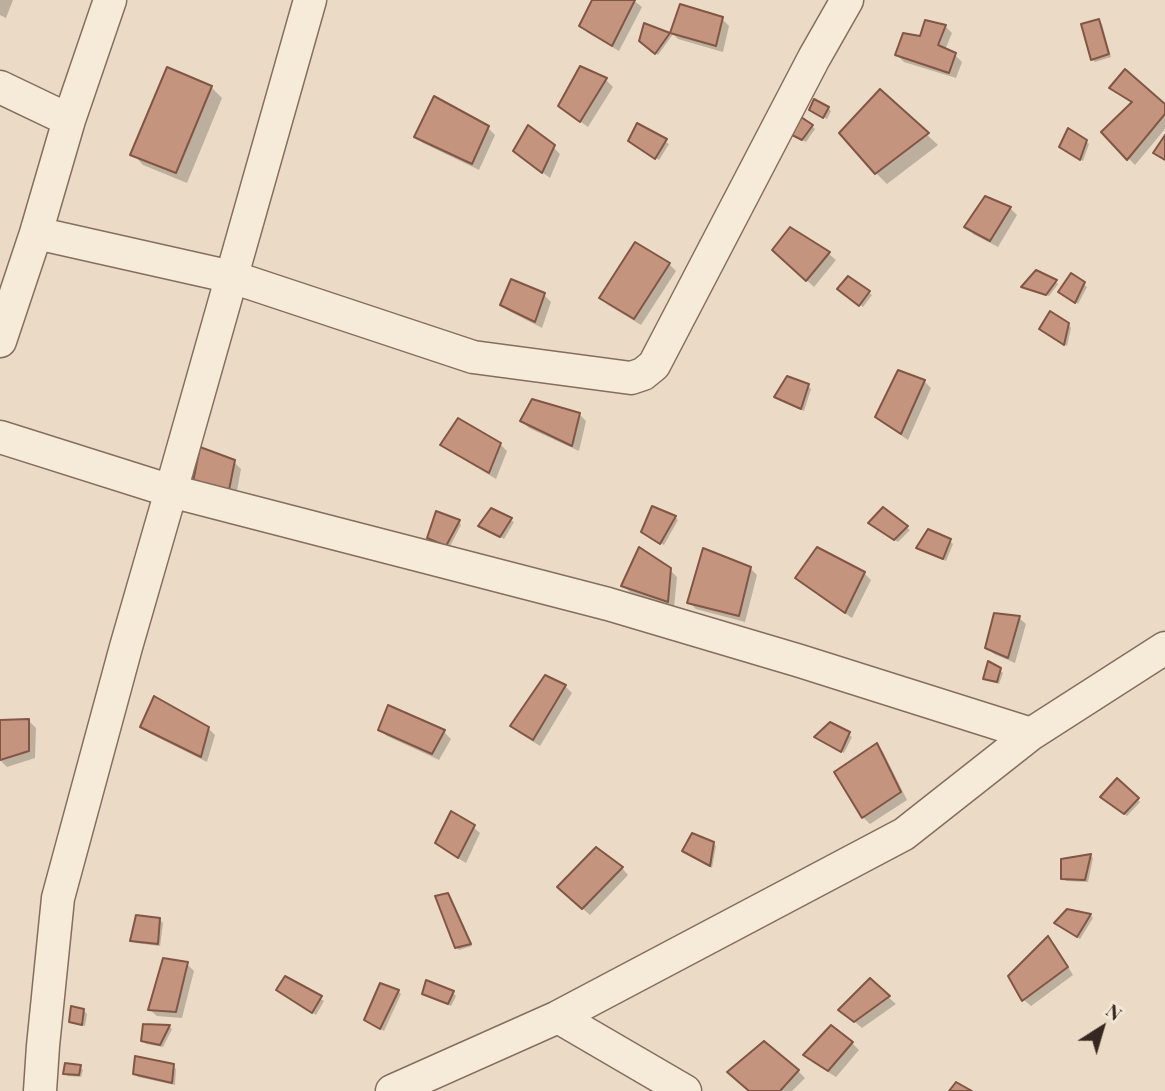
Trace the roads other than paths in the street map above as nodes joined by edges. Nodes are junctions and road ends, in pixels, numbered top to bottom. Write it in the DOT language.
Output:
graph roads {
  1 [pos="110,0"];
  2 [pos="310,0"];
  3 [pos="847,0"];
  4 [pos="0,87"];
  5 [pos="69,120"];
  6 [pos="36,233"];
  7 [pos="232,277"];
  8 [pos="0,341"];
  9 [pos="0,437"];
  10 [pos="171,491"];
  11 [pos="1165,648"];
  12 [pos="1031,734"];
  13 [pos="558,1017"];
  14 [pos="40,1091"];
  15 [pos="392,1091"];
  16 [pos="685,1091"];
  1 -- 5 [label="street"];
  2 -- 7 [label="street"];
  3 -- 7 [label="street"];
  4 -- 5 [label="street"];
  5 -- 6 [label="street"];
  6 -- 7 [label="street"];
  6 -- 8 [label="street"];
  7 -- 10 [label="street"];
  9 -- 10 [label="street"];
  10 -- 12 [label="street"];
  10 -- 14 [label="street"];
  11 -- 12 [label="street"];
  12 -- 13 [label="street"];
  13 -- 15 [label="street"];
  13 -- 16 [label="street"];
}
